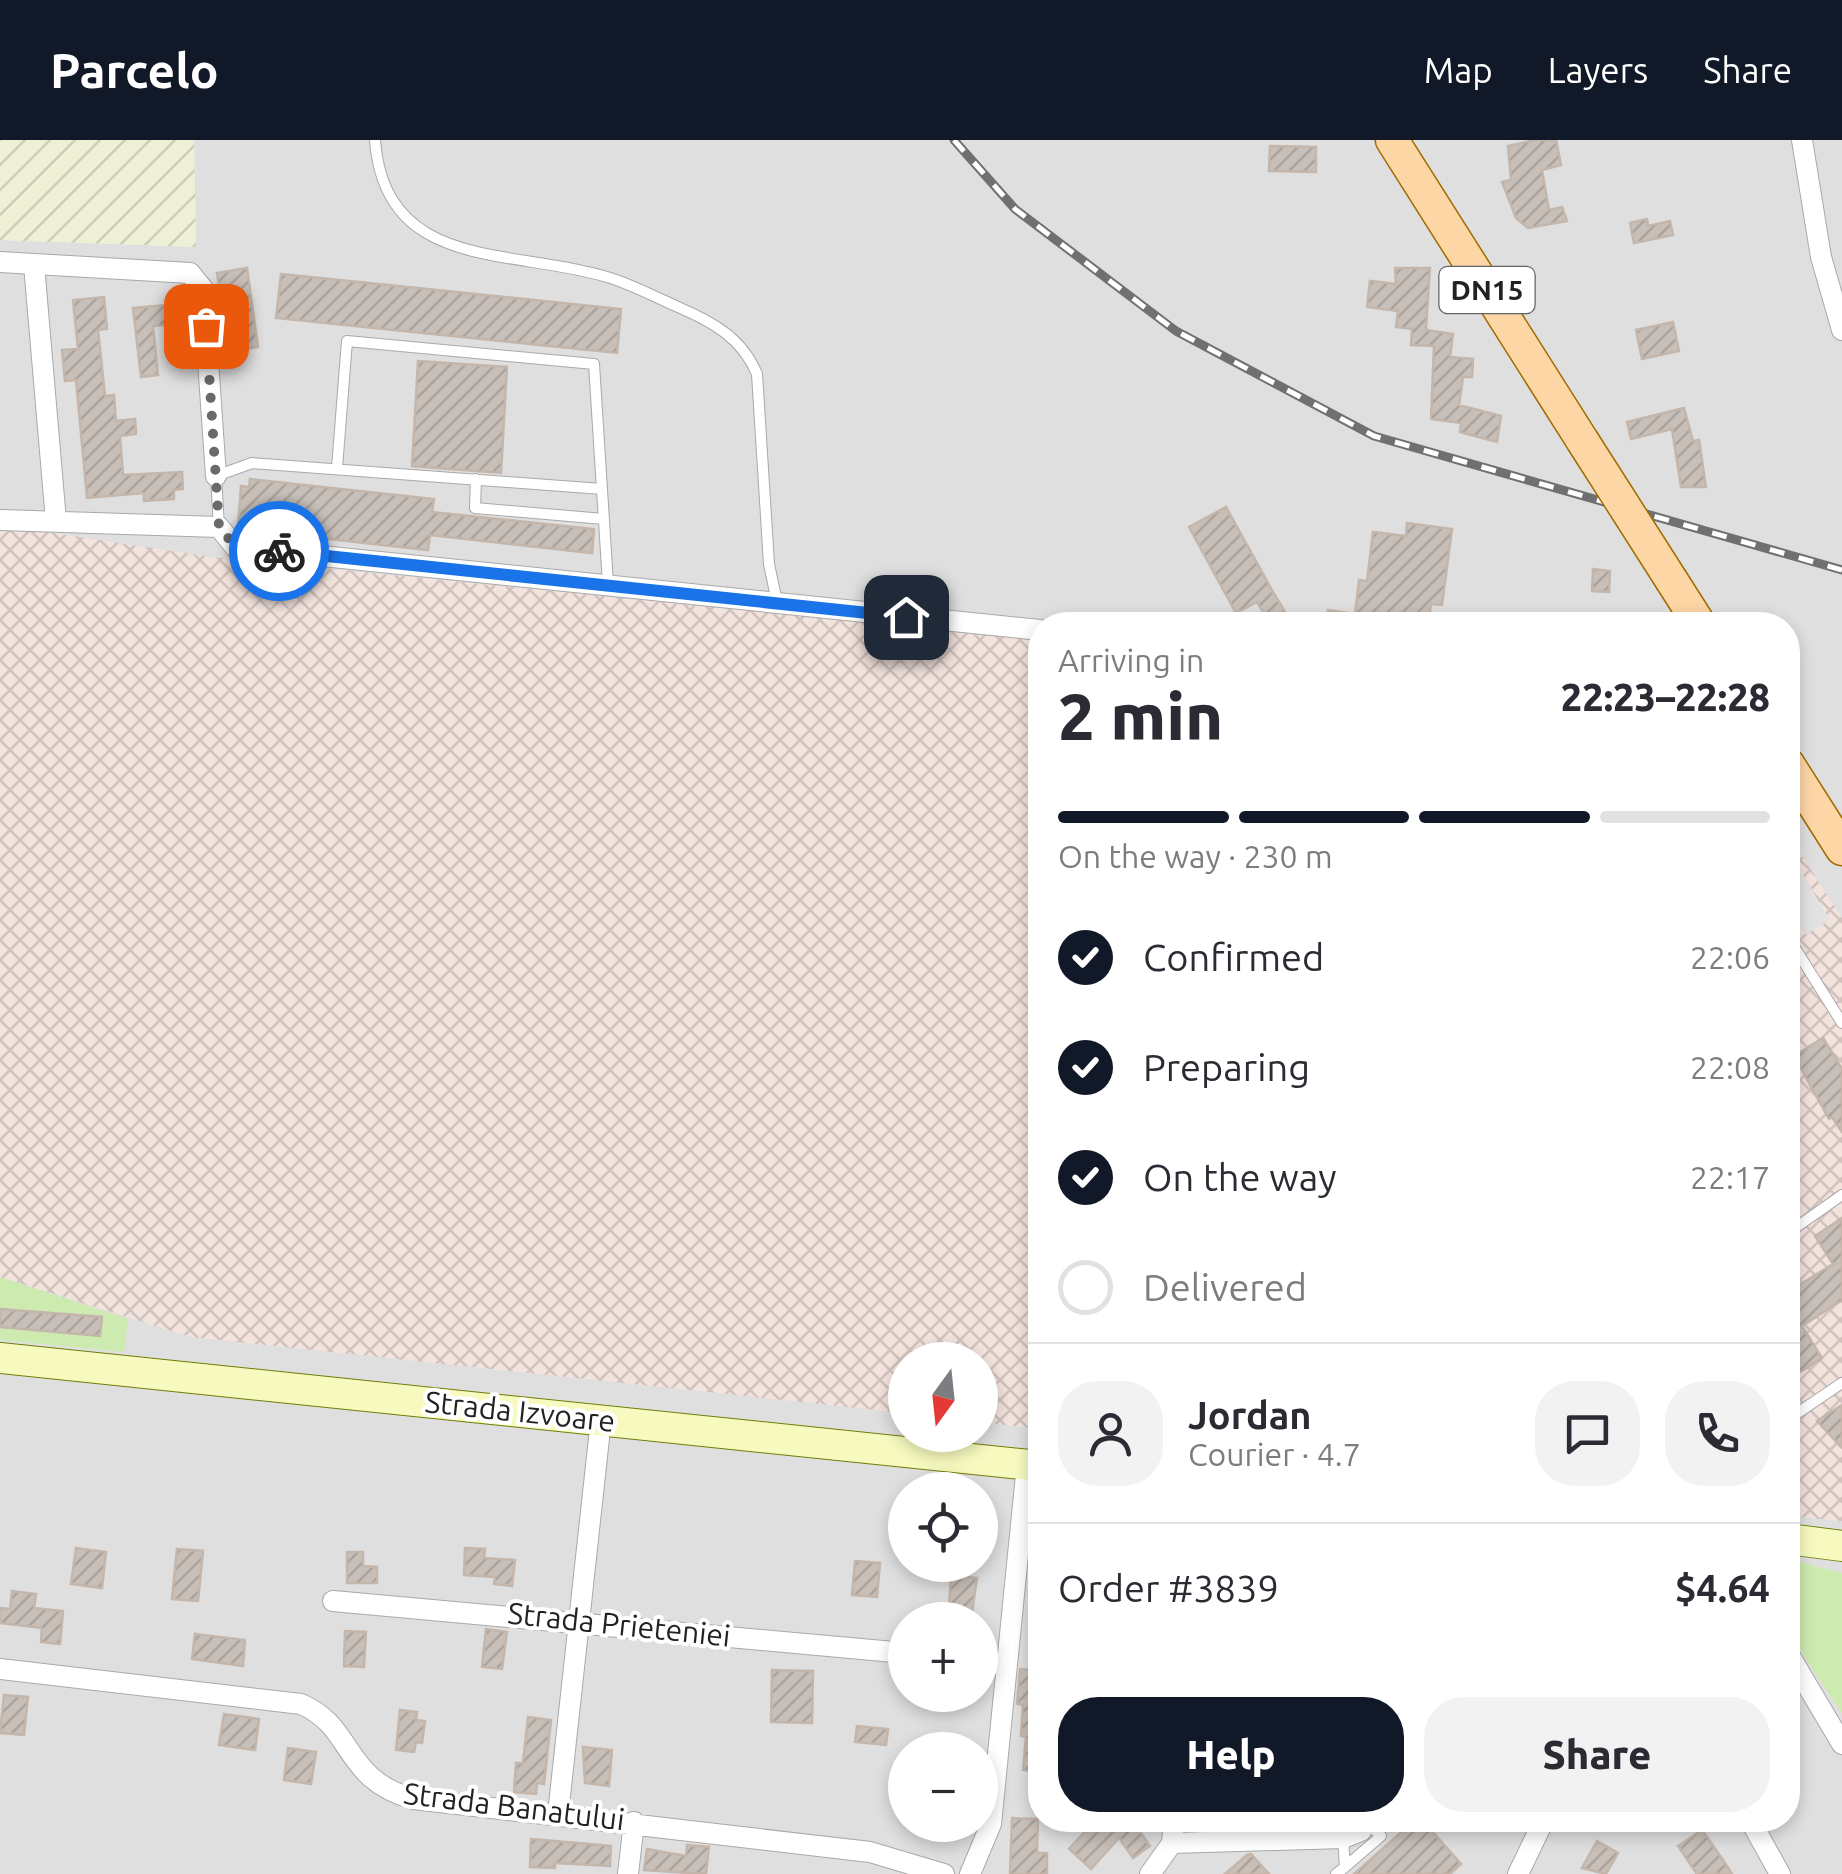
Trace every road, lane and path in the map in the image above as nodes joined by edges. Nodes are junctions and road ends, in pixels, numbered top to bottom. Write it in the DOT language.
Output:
graph roads {
  1 [pos="375,140"];
  2 [pos="1802,140"];
  3 [pos="1399,141"];
  4 [pos="0,262"];
  5 [pos="34,264"];
  6 [pos="1842,330"];
  7 [pos="337,468"];
  8 [pos="216,476"];
  9 [pos="476,479"];
  10 [pos="602,489"];
  11 [pos="604,519"];
  12 [pos="0,520"];
  13 [pos="56,521"];
  14 [pos="219,527"];
  15 [pos="608,584"];
  16 [pos="778,602"];
  17 [pos="1692,612"];
  18 [pos="1028,629"];
  19 [pos="1800,783"];
  20 [pos="1842,850"];
  21 [pos="1800,956"];
  22 [pos="1842,1023"];
  23 [pos="1842,1195"];
  24 [pos="1800,1225"];
  25 [pos="0,1358"];
  26 [pos="1842,1383"];
  27 [pos="1800,1411"];
  28 [pos="601,1420"];
  29 [pos="1028,1464"];
  30 [pos="1028,1506"];
  31 [pos="1800,1541"];
  32 [pos="1842,1546"];
  33 [pos="333,1601"];
  34 [pos="576,1621"];
  35 [pos="888,1651"];
  36 [pos="998,1664"];
  37 [pos="1005,1665"];
  38 [pos="0,1669"];
  39 [pos="1800,1673"];
  40 [pos="1842,1744"];
  41 [pos="558,1814"];
  42 [pos="634,1822"];
  43 [pos="1173,1832"];
  44 [pos="1358,1832"];
  45 [pos="1377,1832"];
  46 [pos="1539,1832"];
  47 [pos="1757,1832"];
  48 [pos="1342,1838"];
  49 [pos="1172,1843"];
  50 [pos="1341,1870"];
  51 [pos="1523,1872"];
  52 [pos="628,1874"];
  53 [pos="944,1874"];
  54 [pos="970,1874"];
  55 [pos="1150,1874"];
  56 [pos="1780,1874"];
  1 -- 16 [label="lane"];
  2 -- 6 [label="street"];
  3 -- 17 [label="main road, DN15, bridge"];
  4 -- 5 [label="street"];
  5 -- 8 [label="street"];
  5 -- 13 [label="street"];
  7 -- 8 [label="lane"];
  7 -- 9 [label="lane"];
  7 -- 10 [label="lane"];
  8 -- 14 [label="lane"];
  9 -- 10 [label="lane"];
  9 -- 11 [label="lane"];
  10 -- 11 [label="lane"];
  11 -- 15 [label="lane"];
  12 -- 13 [label="street"];
  13 -- 14 [label="street"];
  14 -- 15 [label="street"];
  15 -- 16 [label="street"];
  16 -- 18 [label="street"];
  19 -- 20 [label="main road"];
  21 -- 22 [label="lane"];
  23 -- 24 [label="lane"];
  25 -- 28 [label="main road, Strada Izvoare"];
  26 -- 27 [label="lane"];
  28 -- 29 [label="main road, Strada Izvoare"];
  28 -- 34 [label="street"];
  30 -- 37 [label="street"];
  31 -- 32 [label="main road"];
  33 -- 34 [label="street, Strada Prieteniei"];
  34 -- 35 [label="street, Strada Prieteniei"];
  34 -- 41 [label="street"];
  36 -- 37 [label="street"];
  37 -- 54 [label="street"];
  38 -- 41 [label="street, Strada Banatului"];
  39 -- 40 [label="street"];
  41 -- 42 [label="street, Strada Banatului"];
  42 -- 52 [label="street"];
  42 -- 53 [label="street, Strada Banatului"];
  43 -- 49 [label="street"];
  44 -- 48 [label="street"];
  45 -- 50 [label="lane"];
  46 -- 51 [label="street"];
  47 -- 56 [label="street"];
  48 -- 49 [label="street"];
  48 -- 50 [label="lane"];
  49 -- 55 [label="street"];
}
